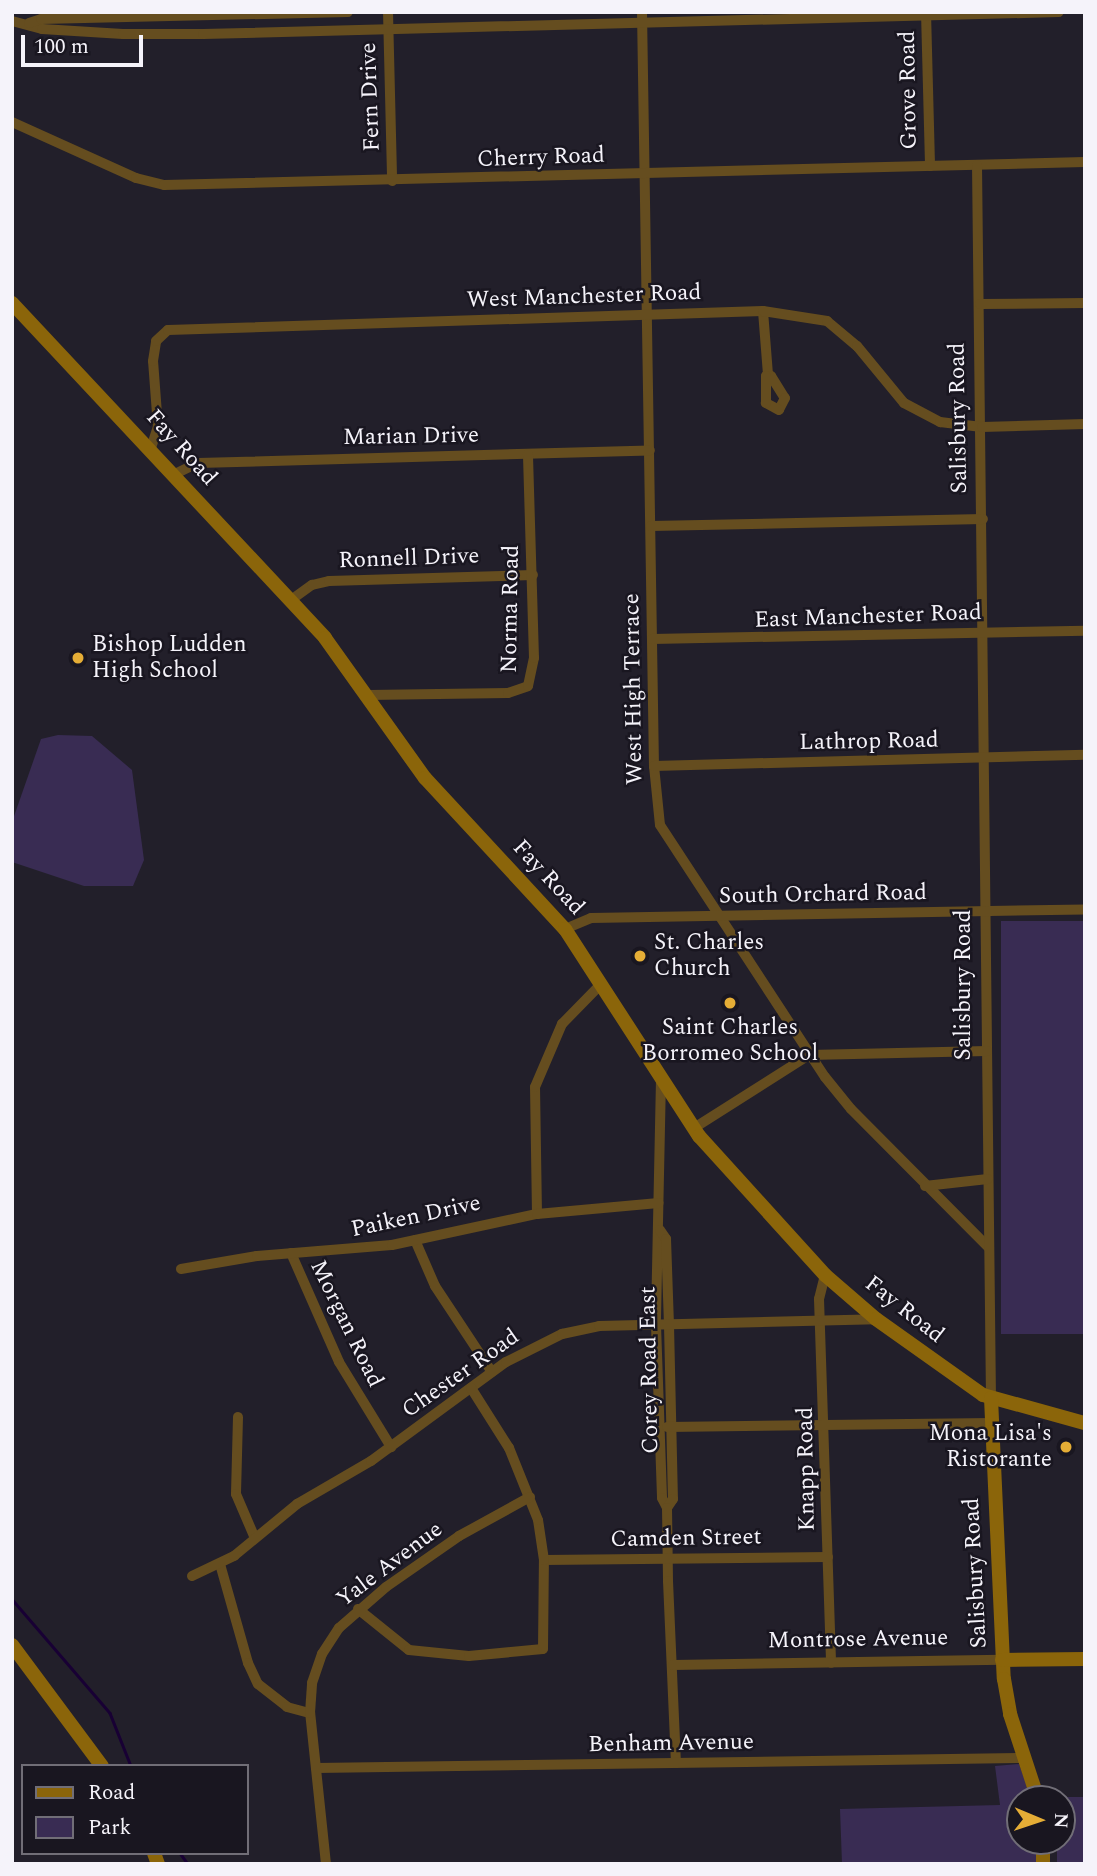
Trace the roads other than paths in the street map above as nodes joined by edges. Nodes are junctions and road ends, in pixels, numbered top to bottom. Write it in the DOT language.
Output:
graph roads {
  1 [pos="348,12"];
  2 [pos="388,12"];
  3 [pos="1059,12"];
  4 [pos="926,14"];
  5 [pos="153,16"];
  6 [pos="771,16"];
  7 [pos="642,18"];
  8 [pos="12,21"];
  9 [pos="29,23"];
  10 [pos="388,30"];
  11 [pos="154,34"];
  12 [pos="12,122"];
  13 [pos="1085,162"];
  14 [pos="977,165"];
  15 [pos="930,166"];
  16 [pos="644,174"];
  17 [pos="392,181"];
  18 [pos="12,303"];
  19 [pos="1085,303"];
  20 [pos="980,304"];
  21 [pos="763,311"];
  22 [pos="647,315"];
  23 [pos="768,376"];
  24 [pos="1085,424"];
  25 [pos="982,427"];
  26 [pos="151,448"];
  27 [pos="650,450"];
  28 [pos="528,454"];
  29 [pos="175,474"];
  30 [pos="983,519"];
  31 [pos="651,526"];
  32 [pos="533,575"];
  33 [pos="291,600"];
  34 [pos="1085,631"];
  35 [pos="984,633"];
  36 [pos="652,639"];
  37 [pos="368,695"];
  38 [pos="1085,755"];
  39 [pos="985,758"];
  40 [pos="654,766"];
  41 [pos="1085,909"];
  42 [pos="986,910"];
  43 [pos="717,917"];
  44 [pos="565,929"];
  45 [pos="602,983"];
  46 [pos="987,1051"];
  47 [pos="809,1055"];
  48 [pos="662,1079"];
  49 [pos="694,1128"];
  50 [pos="988,1179"];
  51 [pos="925,1186"];
  52 [pos="659,1203"];
  53 [pos="537,1214"];
  54 [pos="660,1230"];
  55 [pos="415,1240"];
  56 [pos="989,1248"];
  57 [pos="291,1254"];
  58 [pos="181,1269"];
  59 [pos="825,1275"];
  60 [pos="876,1319"];
  61 [pos="820,1324"];
  62 [pos="656,1325"];
  63 [pos="669,1325"];
  64 [pos="492,1373"];
  65 [pos="471,1388"];
  66 [pos="991,1398"];
  67 [pos="238,1417"];
  68 [pos="992,1423"];
  69 [pos="1085,1423"];
  70 [pos="825,1424"];
  71 [pos="659,1427"];
  72 [pos="671,1427"];
  73 [pos="391,1447"];
  74 [pos="530,1497"];
  75 [pos="667,1508"];
  76 [pos="254,1536"];
  77 [pos="828,1557"];
  78 [pos="668,1559"];
  79 [pos="544,1560"];
  80 [pos="220,1564"];
  81 [pos="192,1576"];
  82 [pos="358,1609"];
  83 [pos="12,1645"];
  84 [pos="1085,1659"];
  85 [pos="1002,1660"];
  86 [pos="831,1663"];
  87 [pos="673,1665"];
  88 [pos="310,1713"];
  89 [pos="1026,1758"];
  90 [pos="676,1763"];
  91 [pos="101,1764"];
  92 [pos="316,1768"];
  93 [pos="1034,1785"];
  94 [pos="326,1864"];
  1 -- 5 [label="street"];
  2 -- 10 [label="street, Fern Drive"];
  3 -- 4 [label="street"];
  4 -- 6 [label="street"];
  4 -- 15 [label="street, Grove Road"];
  5 -- 9 [label="street"];
  5 -- 11 [label="street"];
  6 -- 7 [label="street"];
  7 -- 10 [label="street"];
  7 -- 16 [label="street, West High Terrace"];
  8 -- 9 [label="street"];
  9 -- 11 [label="street"];
  10 -- 11 [label="street"];
  10 -- 17 [label="street, Fern Drive"];
  12 -- 17 [label="street, Cherry Road"];
  13 -- 14 [label="street, Cherry Road"];
  14 -- 15 [label="street, Cherry Road"];
  14 -- 20 [label="street, Salisbury Road"];
  15 -- 16 [label="street, Cherry Road"];
  16 -- 17 [label="street, Cherry Road"];
  16 -- 22 [label="street, West High Terrace"];
  18 -- 26 [label="street, Fay Road"];
  19 -- 20 [label="street"];
  20 -- 25 [label="street, Salisbury Road"];
  21 -- 22 [label="street, West Manchester Road"];
  21 -- 23 [label="street"];
  21 -- 25 [label="street, West Manchester Road"];
  22 -- 26 [label="street, West Manchester Road"];
  22 -- 27 [label="street, West High Terrace"];
  24 -- 25 [label="street, West Manchester Road"];
  25 -- 30 [label="street, Salisbury Road"];
  26 -- 29 [label="street, Fay Road"];
  27 -- 28 [label="street, Marian Drive"];
  27 -- 31 [label="street, West High Terrace"];
  28 -- 29 [label="street, Marian Drive"];
  28 -- 32 [label="street, Norma Road"];
  29 -- 33 [label="street, Fay Road"];
  30 -- 31 [label="street"];
  30 -- 35 [label="street, Salisbury Road"];
  31 -- 36 [label="street, West High Terrace"];
  32 -- 33 [label="street, Ronnell Drive"];
  32 -- 37 [label="street, Norma Road"];
  33 -- 37 [label="street, Fay Road"];
  34 -- 35 [label="street, East Manchester Road"];
  35 -- 36 [label="street, East Manchester Road"];
  35 -- 39 [label="street, Salisbury Road"];
  36 -- 40 [label="street, West High Terrace"];
  37 -- 44 [label="street, Fay Road"];
  38 -- 39 [label="street, Lathrop Road"];
  39 -- 40 [label="street, Lathrop Road"];
  39 -- 42 [label="street, Salisbury Road"];
  40 -- 43 [label="street, West High Terrace"];
  41 -- 42 [label="street, South Orchard Road"];
  42 -- 43 [label="street, South Orchard Road"];
  42 -- 46 [label="street, Salisbury Road"];
  43 -- 44 [label="street, South Orchard Road"];
  43 -- 47 [label="street, West High Terrace"];
  44 -- 45 [label="street, Fay Road"];
  45 -- 48 [label="street, Fay Road"];
  45 -- 53 [label="street"];
  46 -- 47 [label="street"];
  46 -- 50 [label="street, Salisbury Road"];
  47 -- 49 [label="street"];
  47 -- 51 [label="street, West High Terrace"];
  48 -- 49 [label="street, Fay Road"];
  48 -- 52 [label="street, Corey Road East"];
  49 -- 59 [label="street, Fay Road"];
  50 -- 51 [label="street"];
  50 -- 56 [label="street, Salisbury Road"];
  51 -- 56 [label="street, West High Terrace"];
  52 -- 53 [label="street, Paiken Drive"];
  52 -- 54 [label="street, Corey Road East"];
  53 -- 55 [label="street, Paiken Drive"];
  54 -- 62 [label="street, Corey Road East"];
  54 -- 63 [label="street, Corey Road East"];
  55 -- 57 [label="street, Paiken Drive"];
  55 -- 64 [label="street"];
  56 -- 66 [label="street, Salisbury Road"];
  57 -- 58 [label="street, Paiken Drive"];
  57 -- 73 [label="street, Morgan Road"];
  59 -- 60 [label="street, Fay Road"];
  59 -- 61 [label="street, Knapp Road"];
  60 -- 61 [label="street, Chester Road"];
  60 -- 66 [label="street, Fay Road"];
  61 -- 63 [label="street, Chester Road"];
  61 -- 70 [label="street, Knapp Road"];
  62 -- 63 [label="street, Chester Road"];
  62 -- 64 [label="street, Chester Road"];
  62 -- 71 [label="street, Corey Road East"];
  63 -- 72 [label="street, Corey Road East"];
  64 -- 65 [label="street, Chester Road"];
  65 -- 73 [label="street, Chester Road"];
  65 -- 74 [label="street"];
  66 -- 68 [label="street, Salisbury Road"];
  66 -- 69 [label="street, Fay Road"];
  67 -- 76 [label="street"];
  68 -- 70 [label="street"];
  68 -- 85 [label="street, Salisbury Road"];
  70 -- 72 [label="street"];
  70 -- 77 [label="street, Knapp Road"];
  71 -- 72 [label="street"];
  71 -- 75 [label="street, Corey Road East"];
  72 -- 75 [label="street, Corey Road East"];
  73 -- 76 [label="street, Chester Road"];
  74 -- 79 [label="street"];
  74 -- 82 [label="street, Yale Avenue"];
  75 -- 78 [label="street, Corey Road East"];
  76 -- 80 [label="street, Chester Road"];
  77 -- 78 [label="street, Camden Street"];
  77 -- 86 [label="street, Knapp Road"];
  78 -- 79 [label="street, Camden Street"];
  78 -- 87 [label="street, Corey Road East"];
  79 -- 82 [label="street"];
  80 -- 81 [label="street, Chester Road"];
  80 -- 88 [label="street"];
  82 -- 88 [label="street, Yale Avenue"];
  83 -- 91 [label="street"];
  84 -- 85 [label="street, Montrose Avenue"];
  85 -- 86 [label="street, Montrose Avenue"];
  85 -- 89 [label="street, Salisbury Road"];
  86 -- 87 [label="street, Montrose Avenue"];
  87 -- 90 [label="street, Corey Road East"];
  88 -- 92 [label="street, Yale Avenue"];
  89 -- 90 [label="street, Benham Avenue"];
  89 -- 93 [label="street, Salisbury Road"];
  90 -- 92 [label="street, Benham Avenue"];
  92 -- 94 [label="street, Yale Avenue"];
}
